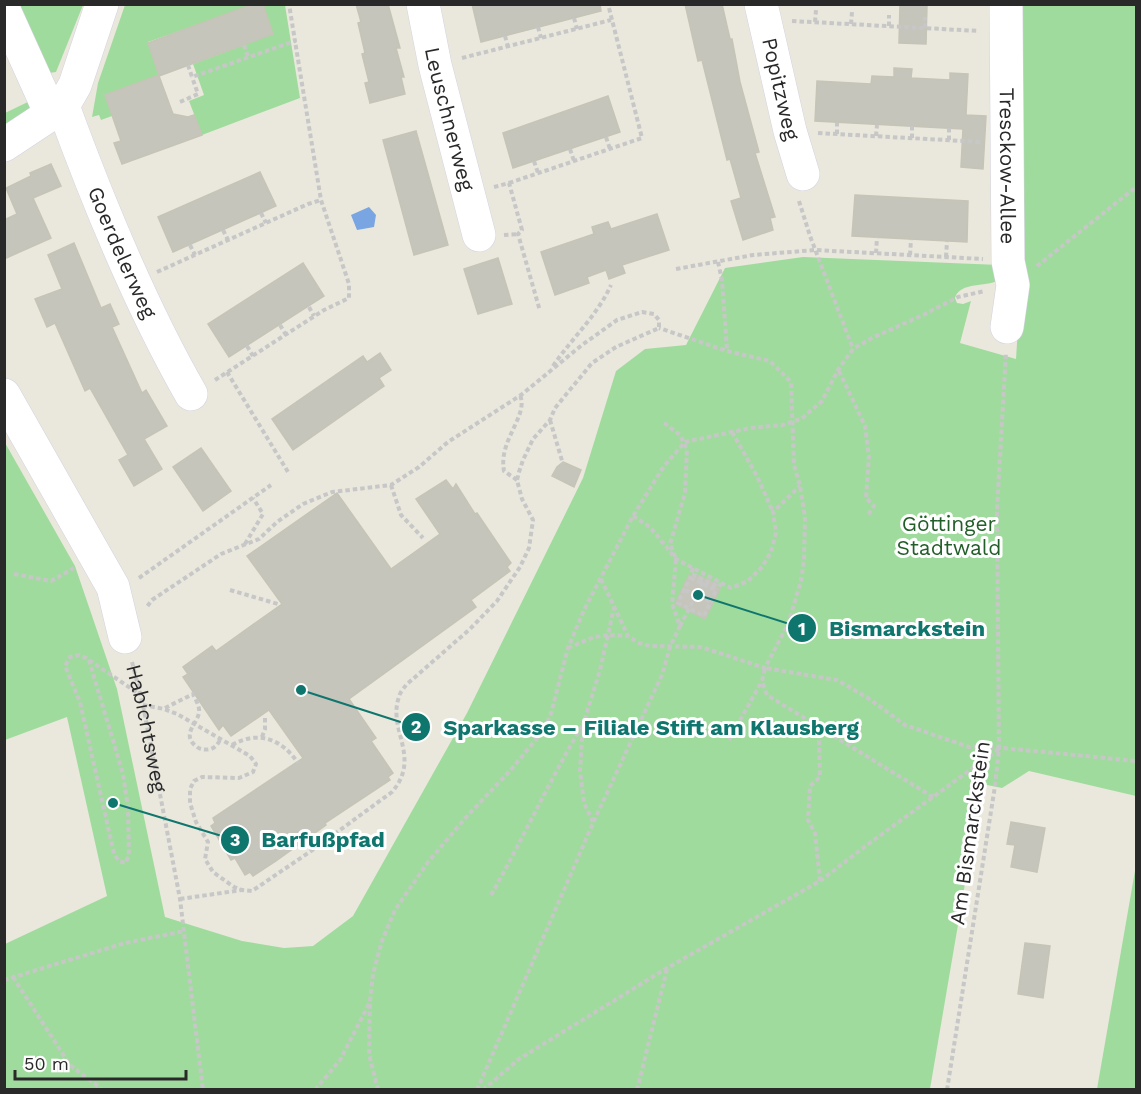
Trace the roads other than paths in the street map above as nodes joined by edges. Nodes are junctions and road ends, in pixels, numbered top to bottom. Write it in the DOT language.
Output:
graph roads {
  1 [pos="102,4"];
  2 [pos="423,4"];
  3 [pos="4,10"];
  4 [pos="762,12"];
  5 [pos="1006,19"];
  6 [pos="57,110"];
  7 [pos="4,145"];
  8 [pos="801,188"];
  9 [pos="479,235"];
  10 [pos="1007,327"];
  11 [pos="191,394"];
  12 [pos="4,395"];
  13 [pos="125,637"];
  1 -- 6 [label="street"];
  2 -- 9 [label="street, Leuschnerweg"];
  3 -- 6 [label="street, Goerdelerweg"];
  4 -- 8 [label="street, Popitzweg"];
  5 -- 10 [label="street, Tresckow-Allee"];
  6 -- 7 [label="street"];
  6 -- 11 [label="street, Goerdelerweg"];
  12 -- 13 [label="street, Habichtsweg"];
}
